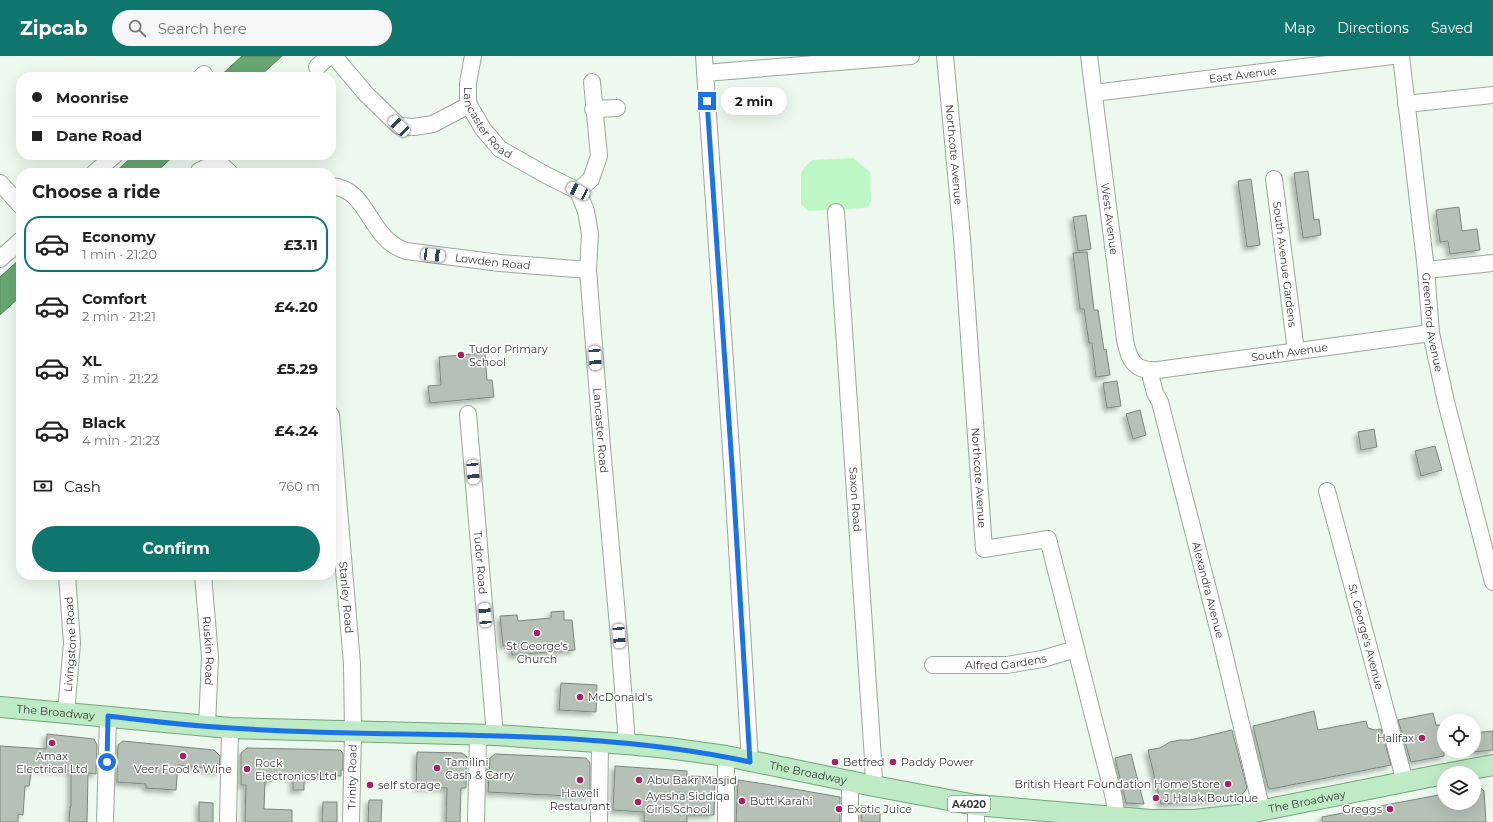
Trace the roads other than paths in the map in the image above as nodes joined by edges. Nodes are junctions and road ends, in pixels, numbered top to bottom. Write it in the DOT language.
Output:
graph roads {
  1 [pos="329,56"];
  2 [pos="334,56"];
  3 [pos="473,56"];
  4 [pos="704,56"];
  5 [pos="911,56"];
  6 [pos="945,56"];
  7 [pos="1089,56"];
  8 [pos="1392,56"];
  9 [pos="1400,56"];
  10 [pos="826,60"];
  11 [pos="317,67"];
  12 [pos="705,73"];
  13 [pos="592,82"];
  14 [pos="1094,93"];
  15 [pos="1493,95"];
  16 [pos="1406,104"];
  17 [pos="469,105"];
  18 [pos="617,108"];
  19 [pos="594,109"];
  20 [pos="108,160"];
  21 [pos="222,164"];
  22 [pos="100,168"];
  23 [pos="209,168"];
  24 [pos="1274,179"];
  25 [pos="0,183"];
  26 [pos="336,187"];
  27 [pos="578,191"];
  28 [pos="16,201"];
  29 [pos="836,212"];
  30 [pos="16,245"];
  31 [pos="0,259"];
  32 [pos="1493,263"];
  33 [pos="588,270"];
  34 [pos="1426,270"];
  35 [pos="1431,333"];
  36 [pos="1296,351"];
  37 [pos="1149,370"];
  38 [pos="468,414"];
  39 [pos="336,474"];
  40 [pos="1327,491"];
  41 [pos="67,580"];
  42 [pos="203,580"];
  43 [pos="1493,582"];
  44 [pos="1076,649"];
  45 [pos="933,665"];
  46 [pos="0,707"];
  47 [pos="66,713"];
  48 [pos="108,716"];
  49 [pos="207,726"];
  50 [pos="230,728"];
  51 [pos="353,732"];
  52 [pos="487,735"];
  53 [pos="600,741"];
  54 [pos="627,744"];
  55 [pos="726,756"];
  56 [pos="750,762"];
  57 [pos="1493,765"];
  58 [pos="1481,767"];
  59 [pos="1437,775"];
  60 [pos="850,781"];
  61 [pos="1405,782"];
  62 [pos="874,786"];
  63 [pos="1262,811"];
  64 [pos="976,813"];
  65 [pos="1117,820"];
  66 [pos="105,822"];
  67 [pos="228,822"];
  68 [pos="351,822"];
  69 [pos="476,822"];
  70 [pos="599,822"];
  71 [pos="726,822"];
  72 [pos="850,822"];
  1 -- 11 [label="street"];
  2 -- 17 [label="street"];
  3 -- 17 [label="street, Lancaster Road"];
  4 -- 12 [label="street"];
  5 -- 10 [label="street"];
  6 -- 44 [label="street, Northcote Avenue"];
  7 -- 14 [label="street, West Avenue"];
  8 -- 14 [label="street, East Avenue"];
  9 -- 16 [label="street, Greenford Avenue"];
  10 -- 12 [label="street"];
  12 -- 56 [label="street"];
  13 -- 19 [label="street"];
  14 -- 37 [label="street, West Avenue"];
  15 -- 16 [label="street"];
  16 -- 34 [label="street, Greenford Avenue"];
  17 -- 27 [label="street, Lancaster Road"];
  18 -- 19 [label="street"];
  19 -- 27 [label="street"];
  20 -- 22 [label="street"];
  21 -- 23 [label="street"];
  24 -- 36 [label="street, South Avenue Gardens"];
  25 -- 28 [label="street"];
  26 -- 33 [label="street, Lowden Road"];
  27 -- 33 [label="street, Lancaster Road"];
  29 -- 62 [label="street, Saxon Road"];
  30 -- 31 [label="street"];
  32 -- 34 [label="street"];
  33 -- 54 [label="street, Lancaster Road"];
  34 -- 35 [label="street, Greenford Avenue"];
  35 -- 36 [label="street, South Avenue"];
  35 -- 43 [label="street, Greenford Avenue"];
  36 -- 37 [label="street, South Avenue"];
  37 -- 63 [label="street, Alexandra Avenue"];
  38 -- 52 [label="street, Tudor Road"];
  39 -- 51 [label="street, Stanley Road"];
  40 -- 61 [label="street, St. George's Avenue"];
  41 -- 47 [label="street, Livingstone Road"];
  42 -- 49 [label="street, Ruskin Road"];
  44 -- 45 [label="street, Alfred Gardens"];
  44 -- 65 [label="street, Northcote Avenue"];
  46 -- 47 [label="main road, The Broadway / A4020"];
  47 -- 48 [label="main road, The Broadway / A4020"];
  48 -- 49 [label="main road, The Broadway / A4020"];
  48 -- 66 [label="street"];
  49 -- 50 [label="main road, The Broadway / A4020"];
  50 -- 51 [label="main road, The Broadway / A4020"];
  50 -- 67 [label="street"];
  51 -- 52 [label="main road, The Broadway / A4020"];
  51 -- 68 [label="street, Trinity Road"];
  52 -- 53 [label="main road, The Broadway / A4020"];
  52 -- 69 [label="street, Tudor Road"];
  53 -- 54 [label="main road, The Broadway / A4020"];
  53 -- 70 [label="street"];
  54 -- 55 [label="main road, The Broadway / A4020"];
  55 -- 56 [label="main road, The Broadway / A4020"];
  55 -- 71 [label="street"];
  56 -- 60 [label="main road, The Broadway / A4020"];
  57 -- 58 [label="main road"];
  59 -- 61 [label="main road, The Broadway / A4020"];
  60 -- 62 [label="main road, The Broadway / A4020"];
  60 -- 72 [label="street"];
  61 -- 63 [label="main road, The Broadway / A4020"];
  62 -- 64 [label="main road, The Broadway / A4020"];
  63 -- 65 [label="main road, The Broadway / A4020"];
  64 -- 65 [label="main road, The Broadway / A4020"];
}
